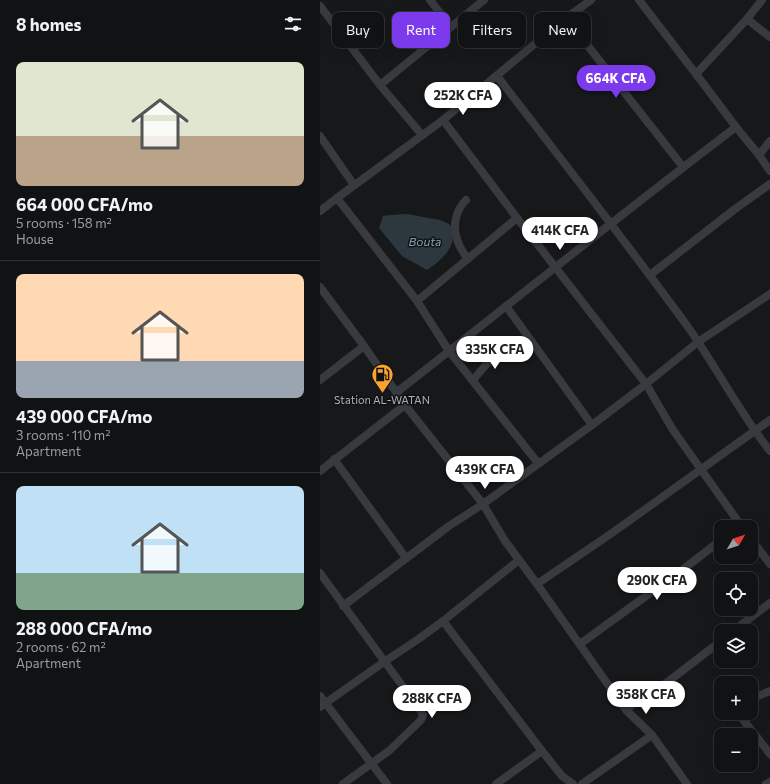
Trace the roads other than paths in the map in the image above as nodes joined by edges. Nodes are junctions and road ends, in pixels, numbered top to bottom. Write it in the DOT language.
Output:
graph roads {
  1 [pos="430,0"];
  2 [pos="484,0"];
  3 [pos="591,0"];
  4 [pos="639,0"];
  5 [pos="762,0"];
  6 [pos="320,6"];
  7 [pos="574,12"];
  8 [pos="747,19"];
  9 [pos="451,27"];
  10 [pos="770,37"];
  11 [pos="534,45"];
  12 [pos="590,48"];
  13 [pos="696,74"];
  14 [pos="497,76"];
  15 [pos="380,85"];
  16 [pos="443,120"];
  17 [pos="736,127"];
  18 [pos="422,135"];
  19 [pos="320,136"];
  20 [pos="770,141"];
  21 [pos="759,154"];
  22 [pos="683,167"];
  23 [pos="770,170"];
  24 [pos="770,184"];
  25 [pos="354,185"];
  26 [pos="337,198"];
  27 [pos="466,200"];
  28 [pos="320,211"];
  29 [pos="517,218"];
  30 [pos="611,224"];
  31 [pos="468,259"];
  32 [pos="556,268"];
  33 [pos="650,275"];
  34 [pos="321,291"];
  35 [pos="770,294"];
  36 [pos="418,301"];
  37 [pos="506,306"];
  38 [pos="698,342"];
  39 [pos="364,346"];
  40 [pos="511,349"];
  41 [pos="449,351"];
  42 [pos="320,380"];
  43 [pos="473,380"];
  44 [pos="646,384"];
  45 [pos="397,392"];
  46 [pos="405,404"];
  47 [pos="770,420"];
  48 [pos="592,424"];
  49 [pos="754,431"];
  50 [pos="770,451"];
  51 [pos="334,459"];
  52 [pos="538,463"];
  53 [pos="701,469"];
  54 [pos="320,470"];
  55 [pos="482,504"];
  56 [pos="736,520"];
  57 [pos="714,545"];
  58 [pos="758,548"];
  59 [pos="406,558"];
  60 [pos="519,560"];
  61 [pos="770,564"];
  62 [pos="320,574"];
  63 [pos="537,584"];
  64 [pos="770,603"];
  65 [pos="343,606"];
  66 [pos="443,621"];
  67 [pos="742,624"];
  68 [pos="580,644"];
  69 [pos="714,646"];
  70 [pos="384,662"];
  71 [pos="770,691"];
  72 [pos="320,696"];
  73 [pos="758,696"];
  74 [pos="323,706"];
  75 [pos="626,710"];
  76 [pos="743,720"];
  77 [pos="652,735"];
  78 [pos="542,751"];
  79 [pos="770,754"];
  80 [pos="372,764"];
  81 [pos="770,782"];
  82 [pos="343,784"];
  83 [pos="387,784"];
  84 [pos="496,784"];
  85 [pos="572,784"];
  86 [pos="582,784"];
  87 [pos="687,784"];
  88 [pos="766,784"];
  1 -- 9 [label="street"];
  2 -- 9 [label="street"];
  3 -- 7 [label="street"];
  4 -- 13 [label="street"];
  5 -- 8 [label="street"];
  6 -- 15 [label="street"];
  8 -- 10 [label="street"];
  8 -- 13 [label="street"];
  9 -- 15 [label="street"];
  11 -- 14 [label="street"];
  12 -- 22 [label="street"];
  13 -- 17 [label="street"];
  14 -- 16 [label="street"];
  14 -- 30 [label="street"];
  15 -- 18 [label="street"];
  16 -- 18 [label="street"];
  16 -- 29 [label="street"];
  17 -- 21 [label="street"];
  17 -- 22 [label="street"];
  18 -- 25 [label="street"];
  19 -- 25 [label="street"];
  20 -- 21 [label="street"];
  21 -- 23 [label="street"];
  22 -- 30 [label="street"];
  24 -- 33 [label="street"];
  25 -- 26 [label="street"];
  26 -- 28 [label="street"];
  26 -- 36 [label="street"];
  27 -- 31 [label="street"];
  29 -- 31 [label="street"];
  29 -- 32 [label="street"];
  30 -- 32 [label="street"];
  30 -- 33 [label="street"];
  31 -- 36 [label="street"];
  32 -- 37 [label="street"];
  32 -- 44 [label="street"];
  33 -- 38 [label="street"];
  34 -- 39 [label="street"];
  35 -- 38 [label="street"];
  36 -- 41 [label="street"];
  37 -- 41 [label="street"];
  37 -- 48 [label="street"];
  38 -- 44 [label="street"];
  38 -- 49 [label="street"];
  39 -- 42 [label="street"];
  39 -- 45 [label="street"];
  40 -- 43 [label="street"];
  41 -- 43 [label="street"];
  41 -- 45 [label="street"];
  43 -- 52 [label="street"];
  44 -- 48 [label="street"];
  44 -- 53 [label="street"];
  45 -- 46 [label="street"];
  46 -- 51 [label="street"];
  46 -- 55 [label="street"];
  47 -- 49 [label="street"];
  48 -- 52 [label="street"];
  49 -- 50 [label="street"];
  49 -- 53 [label="street"];
  51 -- 54 [label="street"];
  51 -- 59 [label="street"];
  52 -- 55 [label="street"];
  53 -- 56 [label="street"];
  53 -- 63 [label="street"];
  55 -- 59 [label="street"];
  55 -- 60 [label="street"];
  57 -- 68 [label="street"];
  58 -- 61 [label="street"];
  59 -- 65 [label="street"];
  60 -- 63 [label="street"];
  60 -- 66 [label="street"];
  62 -- 65 [label="street"];
  63 -- 68 [label="street"];
  64 -- 67 [label="street"];
  65 -- 70 [label="street"];
  66 -- 70 [label="street"];
  66 -- 78 [label="street"];
  68 -- 75 [label="street"];
  69 -- 75 [label="street"];
  70 -- 74 [label="street"];
  70 -- 80 [label="street"];
  71 -- 73 [label="street"];
  72 -- 74 [label="street"];
  74 -- 80 [label="street"];
  75 -- 77 [label="street"];
  76 -- 79 [label="street"];
  77 -- 86 [label="street"];
  77 -- 87 [label="street"];
  78 -- 84 [label="street"];
  78 -- 85 [label="street"];
  80 -- 82 [label="street"];
  80 -- 83 [label="street"];
  81 -- 88 [label="street"];
}
